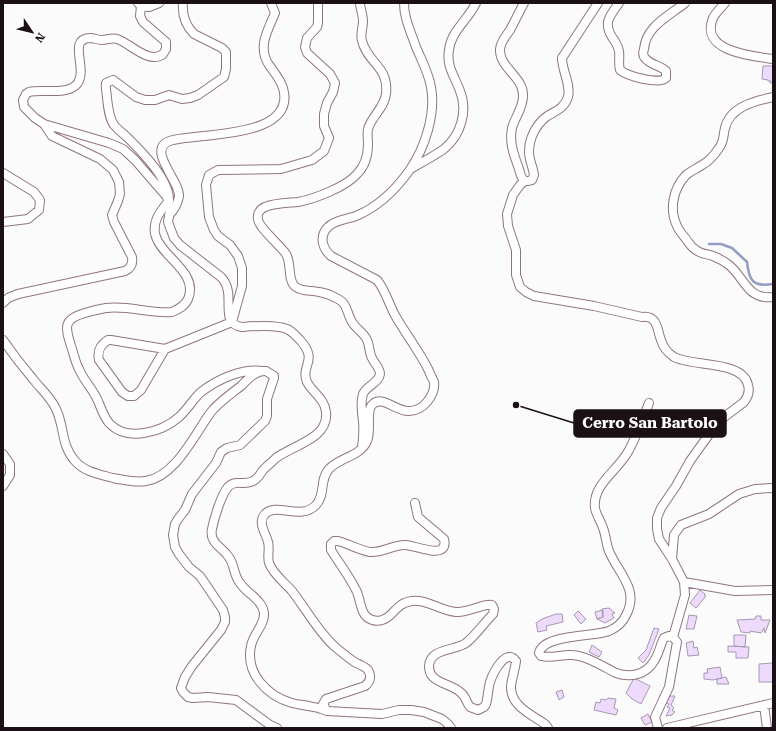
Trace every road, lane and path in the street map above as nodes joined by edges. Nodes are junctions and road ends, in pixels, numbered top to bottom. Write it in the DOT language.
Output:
graph roads {
  1 [pos="159,3"];
  2 [pos="183,3"];
  3 [pos="271,3"];
  4 [pos="318,3"];
  5 [pos="360,3"];
  6 [pos="404,3"];
  7 [pos="476,3"];
  8 [pos="524,3"];
  9 [pos="598,3"];
  10 [pos="619,3"];
  11 [pos="685,3"];
  12 [pos="725,3"];
  13 [pos="139,4"];
  14 [pos="773,58"];
  15 [pos="773,97"];
  16 [pos="44,124"];
  17 [pos="410,169"];
  18 [pos="3,173"];
  19 [pos="525,181"];
  20 [pos="169,201"];
  21 [pos="169,216"];
  22 [pos="3,222"];
  23 [pos="773,297"];
  24 [pos="3,303"];
  25 [pos="232,322"];
  26 [pos="3,340"];
  27 [pos="165,349"];
  28 [pos="263,371"];
  29 [pos="649,403"];
  30 [pos="362,449"];
  31 [pos="3,454"];
  32 [pos="3,486"];
  33 [pos="773,488"];
  34 [pos="415,503"];
  35 [pos="672,558"];
  36 [pos="684,582"];
  37 [pos="773,590"];
  38 [pos="673,637"];
  39 [pos="773,703"];
  40 [pos="764,705"];
  41 [pos="327,711"];
  42 [pos="277,728"];
  43 [pos="451,728"];
  44 [pos="548,728"];
  45 [pos="658,728"];
  46 [pos="667,728"];
  47 [pos="768,728"];
  1 -- 13 [label="street"];
  2 -- 20 [label="street"];
  3 -- 21 [label="street"];
  4 -- 25 [label="street"];
  5 -- 30 [label="street"];
  6 -- 17 [label="street"];
  7 -- 17 [label="street"];
  8 -- 19 [label="street"];
  9 -- 19 [label="street"];
  10 -- 11 [label="street"];
  12 -- 14 [label="street"];
  13 -- 16 [label="street"];
  15 -- 23 [label="street"];
  16 -- 20 [label="street"];
  16 -- 24 [label="street"];
  17 -- 30 [label="street"];
  18 -- 22 [label="street"];
  19 -- 35 [label="street"];
  20 -- 21 [label="street"];
  20 -- 28 [label="street"];
  21 -- 25 [label="street"];
  25 -- 27 [label="street"];
  25 -- 41 [label="street"];
  26 -- 28 [label="street"];
  27 -- 27 [label="street"];
  28 -- 42 [label="street"];
  29 -- 38 [label="street"];
  30 -- 41 [label="street"];
  31 -- 32 [label="street"];
  33 -- 35 [label="street"];
  34 -- 44 [label="street"];
  35 -- 36 [label="street"];
  36 -- 37 [label="street"];
  36 -- 38 [label="street"];
  38 -- 45 [label="street"];
  39 -- 40 [label="street"];
  40 -- 46 [label="street"];
  40 -- 47 [label="street"];
  41 -- 43 [label="street"];
}
